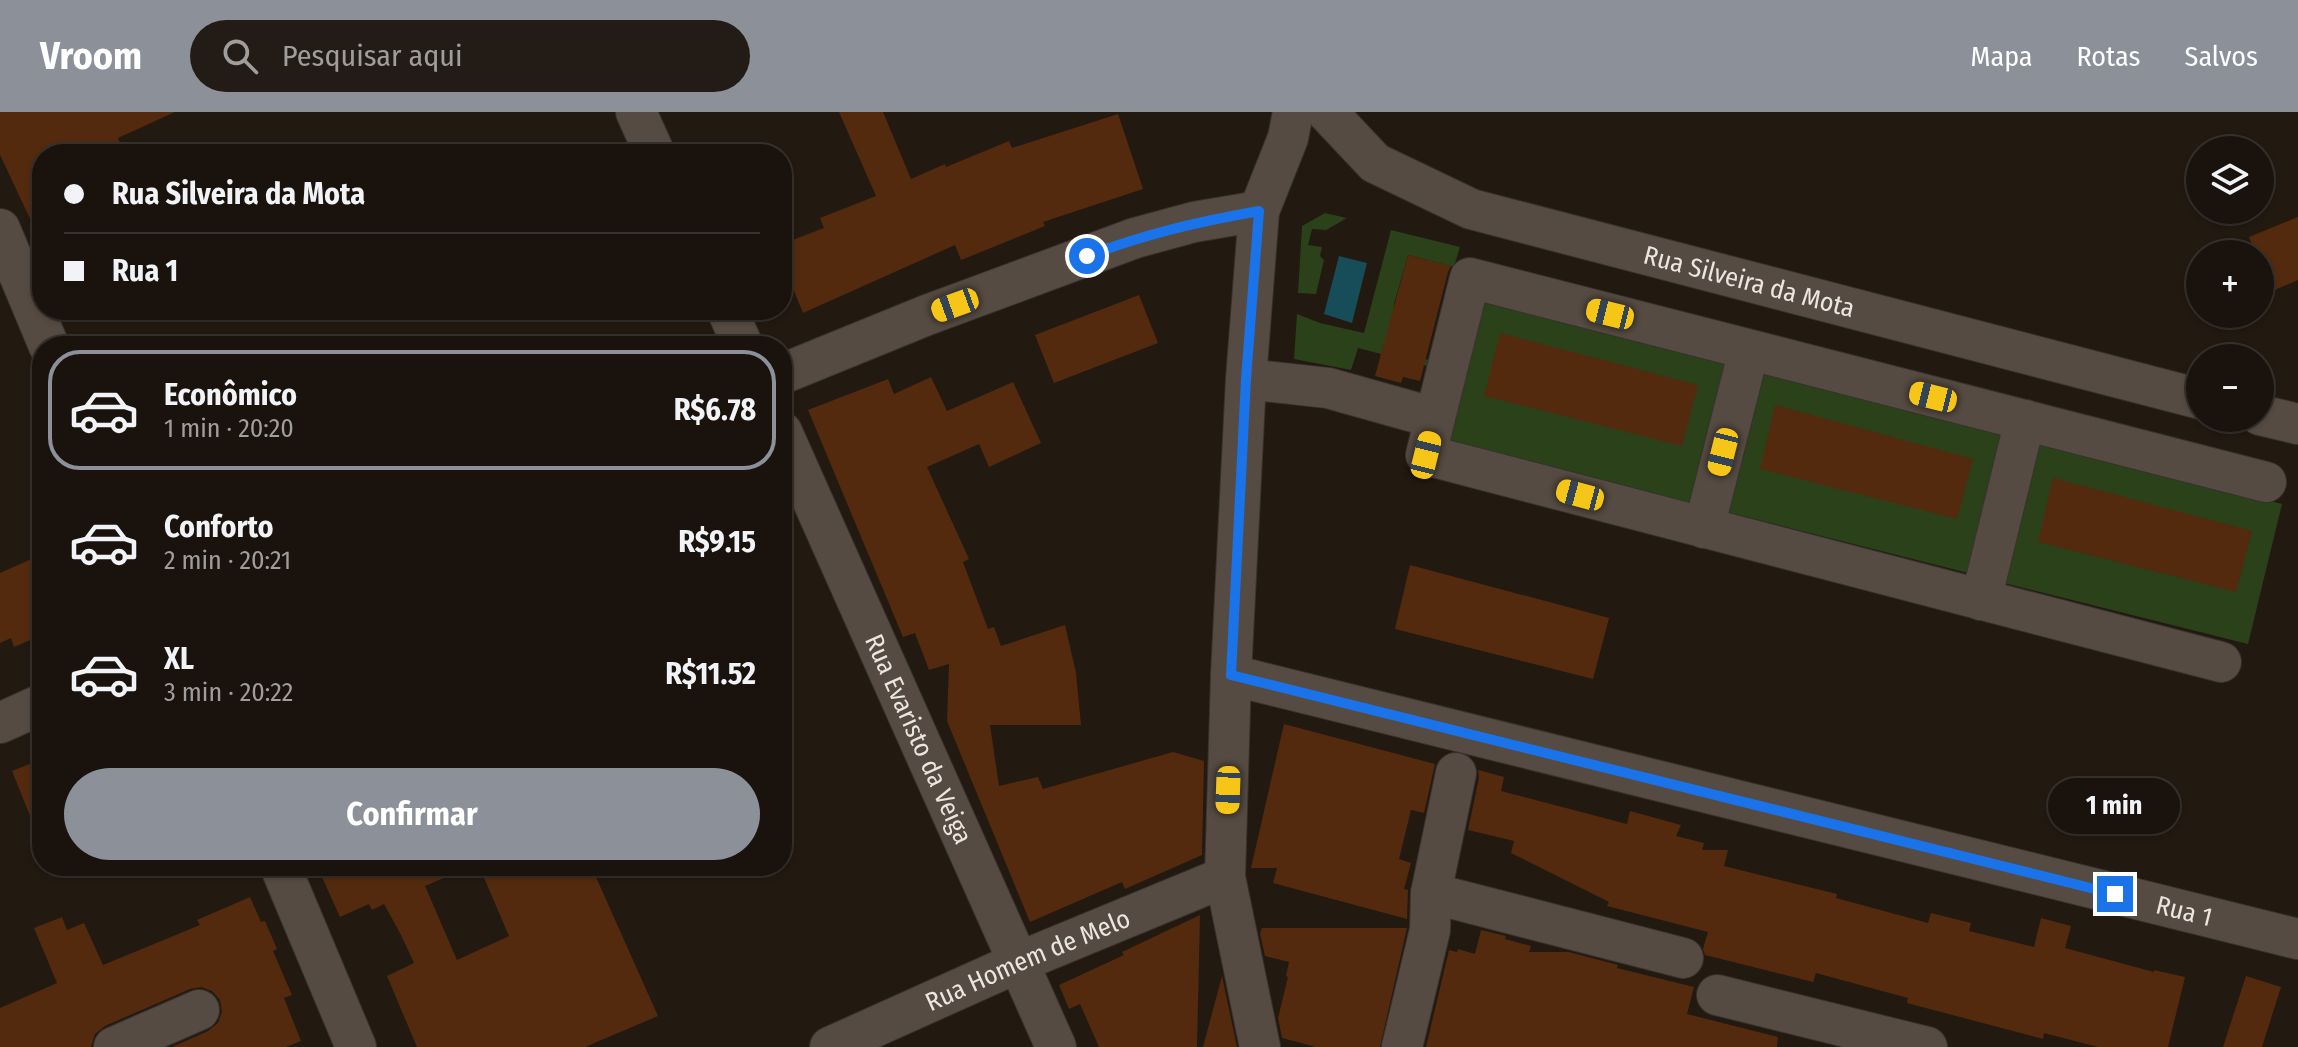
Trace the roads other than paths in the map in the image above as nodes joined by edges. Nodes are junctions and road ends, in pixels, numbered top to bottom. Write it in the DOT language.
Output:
graph roads {
  1 [pos="636,112"];
  2 [pos="1293,112"];
  3 [pos="1327,112"];
  4 [pos="650,144"];
  5 [pos="1259,211"];
  6 [pos="0,229"];
  7 [pos="32,305"];
  8 [pos="1749,350"];
  9 [pos="792,370"];
  10 [pos="1246,379"];
  11 [pos="2186,395"];
  12 [pos="1435,418"];
  13 [pos="2274,418"];
  14 [pos="2025,420"];
  15 [pos="2298,424"];
  16 [pos="792,454"];
  17 [pos="2266,482"];
  18 [pos="1704,528"];
  19 [pos="1981,600"];
  20 [pos="2221,662"];
  21 [pos="1231,675"];
  22 [pos="32,709"];
  23 [pos="0,723"];
  24 [pos="1456,773"];
  25 [pos="284,876"];
  26 [pos="1225,877"];
  27 [pos="1431,893"];
  28 [pos="2298,939"];
  29 [pos="1683,958"];
  30 [pos="1019,962"];
  31 [pos="1717,995"];
  32 [pos="199,1010"];
  33 [pos="1881,1042"];
  34 [pos="114,1047"];
  35 [pos="356,1047"];
  36 [pos="830,1047"];
  37 [pos="1056,1047"];
  38 [pos="1260,1047"];
  39 [pos="1402,1047"];
  40 [pos="1927,1047"];
  1 -- 4 [label="street"];
  2 -- 5 [label="street"];
  3 -- 11 [label="street, Rua Silveira da Mota"];
  5 -- 9 [label="street"];
  5 -- 10 [label="street"];
  6 -- 7 [label="street"];
  8 -- 12 [label="street"];
  8 -- 14 [label="street"];
  8 -- 18 [label="street"];
  10 -- 12 [label="street"];
  10 -- 21 [label="street"];
  12 -- 18 [label="street"];
  13 -- 15 [label="street"];
  14 -- 17 [label="street"];
  14 -- 19 [label="street"];
  16 -- 30 [label="street, Rua Evaristo da Veiga"];
  18 -- 19 [label="street"];
  19 -- 20 [label="street"];
  21 -- 26 [label="street"];
  21 -- 28 [label="street, Rua 1"];
  22 -- 23 [label="street"];
  24 -- 27 [label="street"];
  25 -- 35 [label="street"];
  26 -- 30 [label="street, Rua Homem de Melo"];
  26 -- 38 [label="street"];
  27 -- 29 [label="street"];
  27 -- 39 [label="street"];
  30 -- 36 [label="street, Rua Homem de Melo"];
  30 -- 37 [label="street, Rua Evaristo da Veiga"];
  31 -- 33 [label="street"];
  32 -- 34 [label="street"];
  33 -- 40 [label="street"];
}
